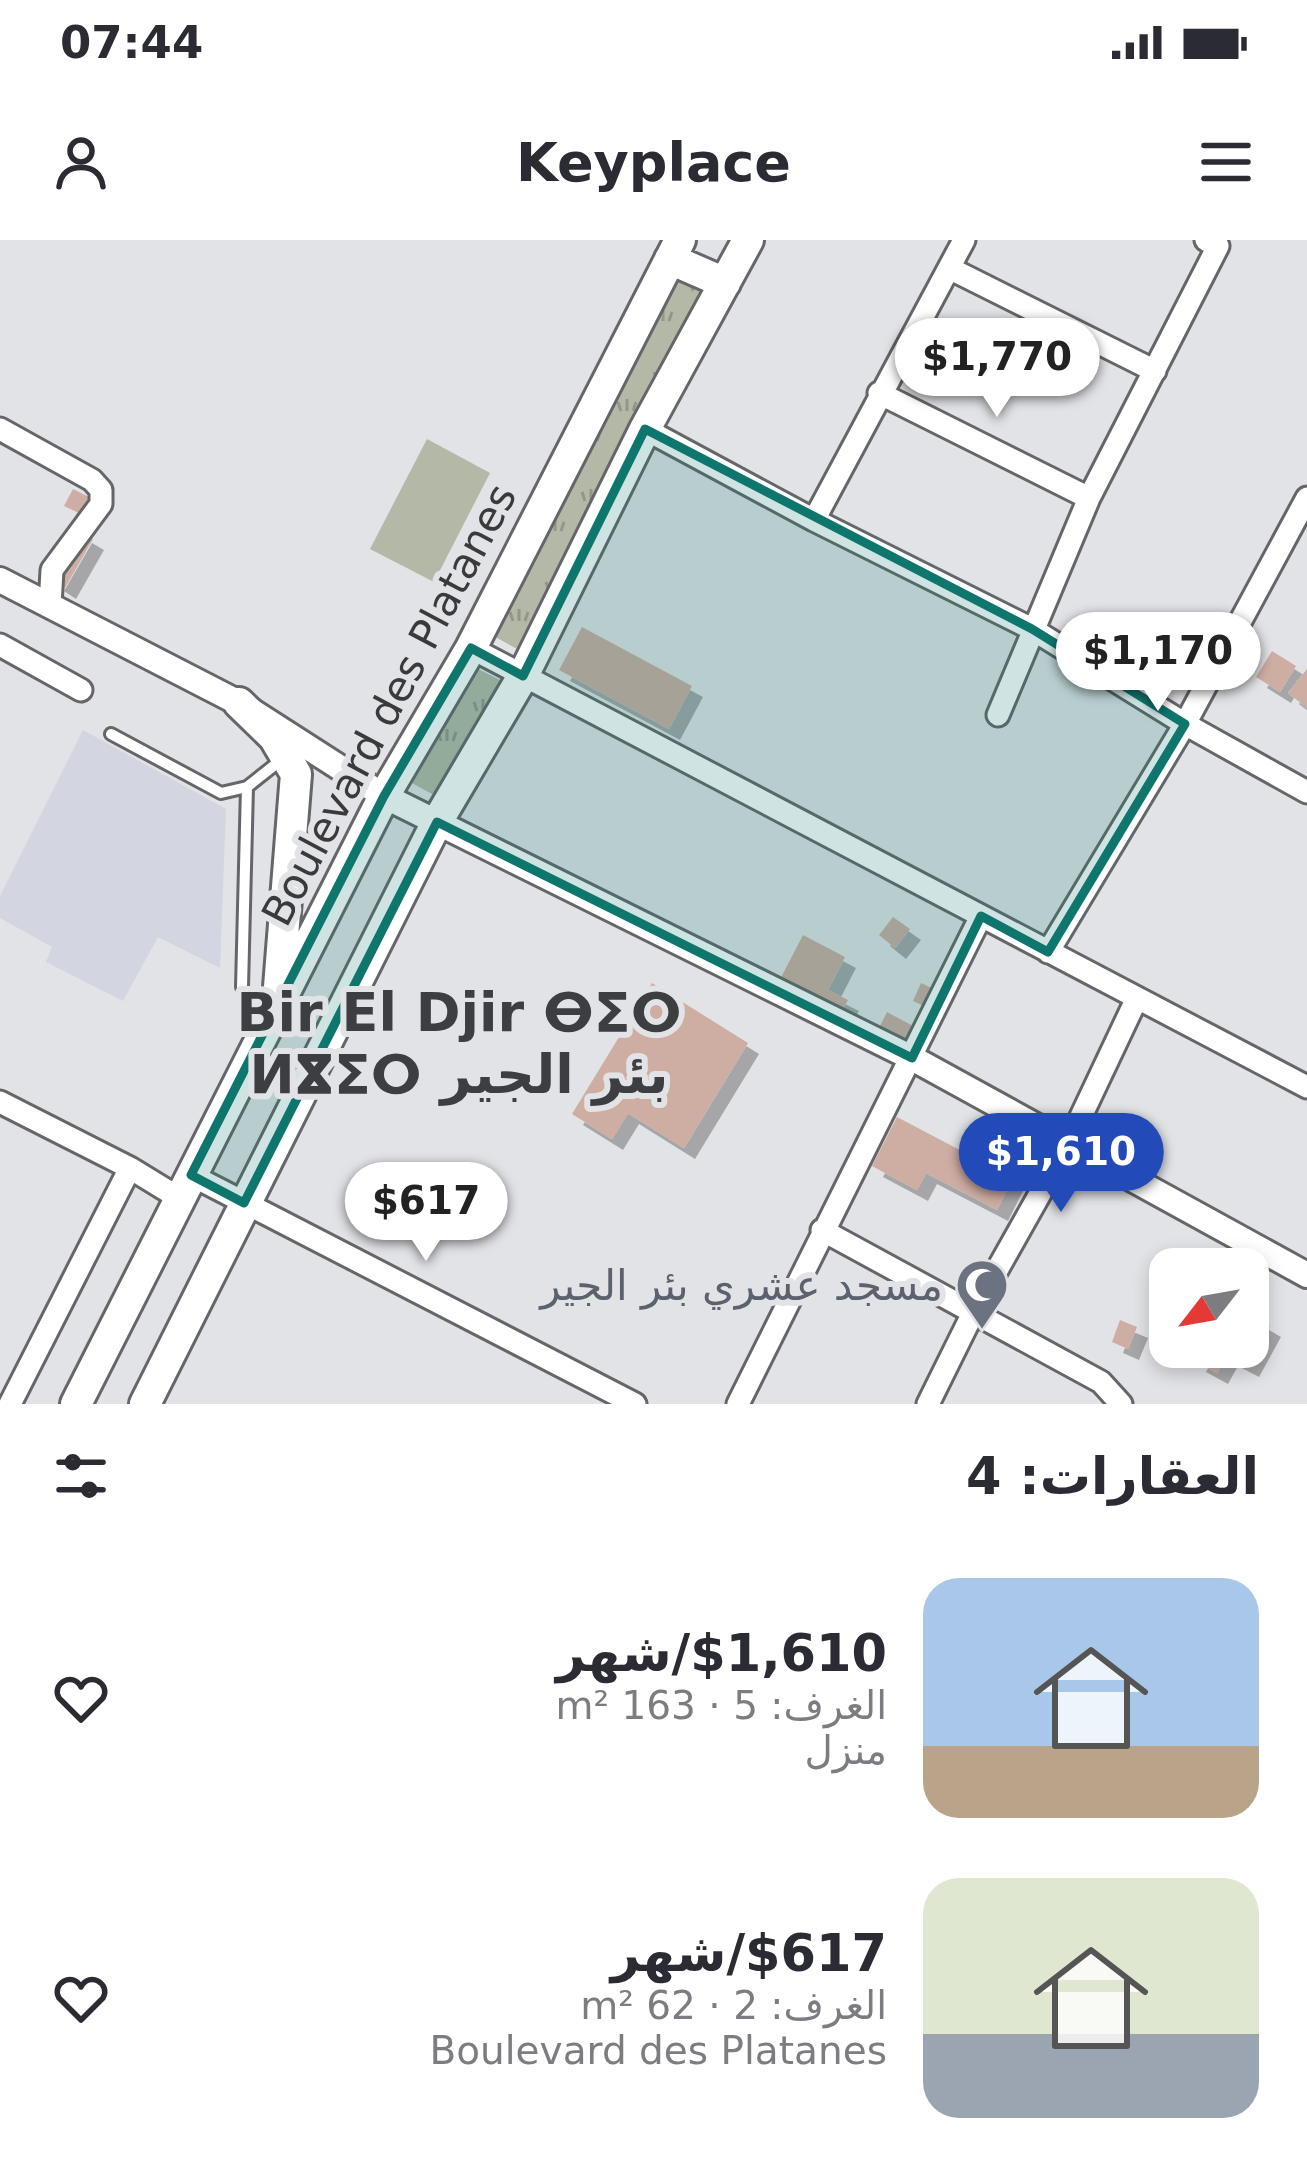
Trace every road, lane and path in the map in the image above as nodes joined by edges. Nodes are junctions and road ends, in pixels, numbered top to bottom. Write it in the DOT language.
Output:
graph roads {
  1 [pos="748,240"];
  2 [pos="964,240"];
  3 [pos="1205,240"];
  4 [pos="675,249"];
  5 [pos="949,268"];
  6 [pos="725,283"];
  7 [pos="1155,371"];
  8 [pos="879,393"];
  9 [pos="0,429"];
  10 [pos="645,429"];
  11 [pos="1089,498"];
  12 [pos="1307,498"];
  13 [pos="814,520"];
  14 [pos="0,580"];
  15 [pos="50,606"];
  16 [pos="1032,628"];
  17 [pos="0,645"];
  18 [pos="471,648"];
  19 [pos="523,676"];
  20 [pos="81,690"];
  21 [pos="238,703"];
  22 [pos="998,715"];
  23 [pos="1185,724"];
  24 [pos="111,734"];
  25 [pos="287,755"];
  26 [pos="248,788"];
  27 [pos="1307,792"];
  28 [pos="384,796"];
  29 [pos="437,822"];
  30 [pos="981,916"];
  31 [pos="1048,952"];
  32 [pos="242,987"];
  33 [pos="1137,998"];
  34 [pos="278,1003"];
  35 [pos="912,1058"];
  36 [pos="1307,1087"];
  37 [pos="0,1102"];
  38 [pos="1068,1144"];
  39 [pos="130,1168"];
  40 [pos="185,1186"];
  41 [pos="244,1203"];
  42 [pos="822,1230"];
  43 [pos="1307,1275"];
  44 [pos="974,1311"];
  45 [pos="10,1404"];
  46 [pos="76,1404"];
  47 [pos="145,1404"];
  48 [pos="635,1404"];
  49 [pos="738,1404"];
  50 [pos="928,1404"];
  51 [pos="1121,1404"];
  1 -- 6 [label="main road"];
  2 -- 5 [label="street"];
  3 -- 7 [label="street"];
  4 -- 6 [label="main road"];
  4 -- 18 [label="main road, Boulevard des Platanes"];
  5 -- 7 [label="street"];
  5 -- 8 [label="street"];
  6 -- 10 [label="main road"];
  7 -- 11 [label="street"];
  8 -- 11 [label="street"];
  8 -- 13 [label="street"];
  9 -- 15 [label="street"];
  10 -- 13 [label="street"];
  10 -- 19 [label="main road"];
  11 -- 16 [label="street"];
  12 -- 23 [label="street"];
  13 -- 16 [label="street"];
  14 -- 15 [label="street"];
  15 -- 21 [label="street"];
  16 -- 22 [label="street"];
  16 -- 23 [label="street"];
  17 -- 20 [label="street"];
  18 -- 19 [label="street"];
  18 -- 28 [label="main road, Boulevard des Platanes"];
  19 -- 29 [label="main road"];
  19 -- 30 [label="street"];
  21 -- 25 [label="main road"];
  21 -- 28 [label="street"];
  23 -- 27 [label="street"];
  23 -- 31 [label="street"];
  24 -- 26 [label="lane"];
  25 -- 26 [label="lane"];
  25 -- 34 [label="main road"];
  26 -- 32 [label="lane"];
  28 -- 29 [label="street"];
  28 -- 34 [label="main road, Boulevard des Platanes"];
  29 -- 35 [label="street"];
  29 -- 41 [label="main road"];
  30 -- 31 [label="street"];
  30 -- 35 [label="street"];
  31 -- 33 [label="street"];
  33 -- 36 [label="street"];
  33 -- 38 [label="street"];
  34 -- 40 [label="main road, Boulevard des Platanes"];
  35 -- 38 [label="street"];
  35 -- 42 [label="street"];
  37 -- 39 [label="street"];
  38 -- 43 [label="street"];
  38 -- 44 [label="street"];
  39 -- 40 [label="street"];
  39 -- 45 [label="street"];
  40 -- 41 [label="street"];
  40 -- 46 [label="main road, Boulevard des Platanes"];
  41 -- 47 [label="main road"];
  41 -- 48 [label="street"];
  42 -- 44 [label="street"];
  42 -- 49 [label="street"];
  44 -- 50 [label="street"];
  44 -- 51 [label="street"];
}
